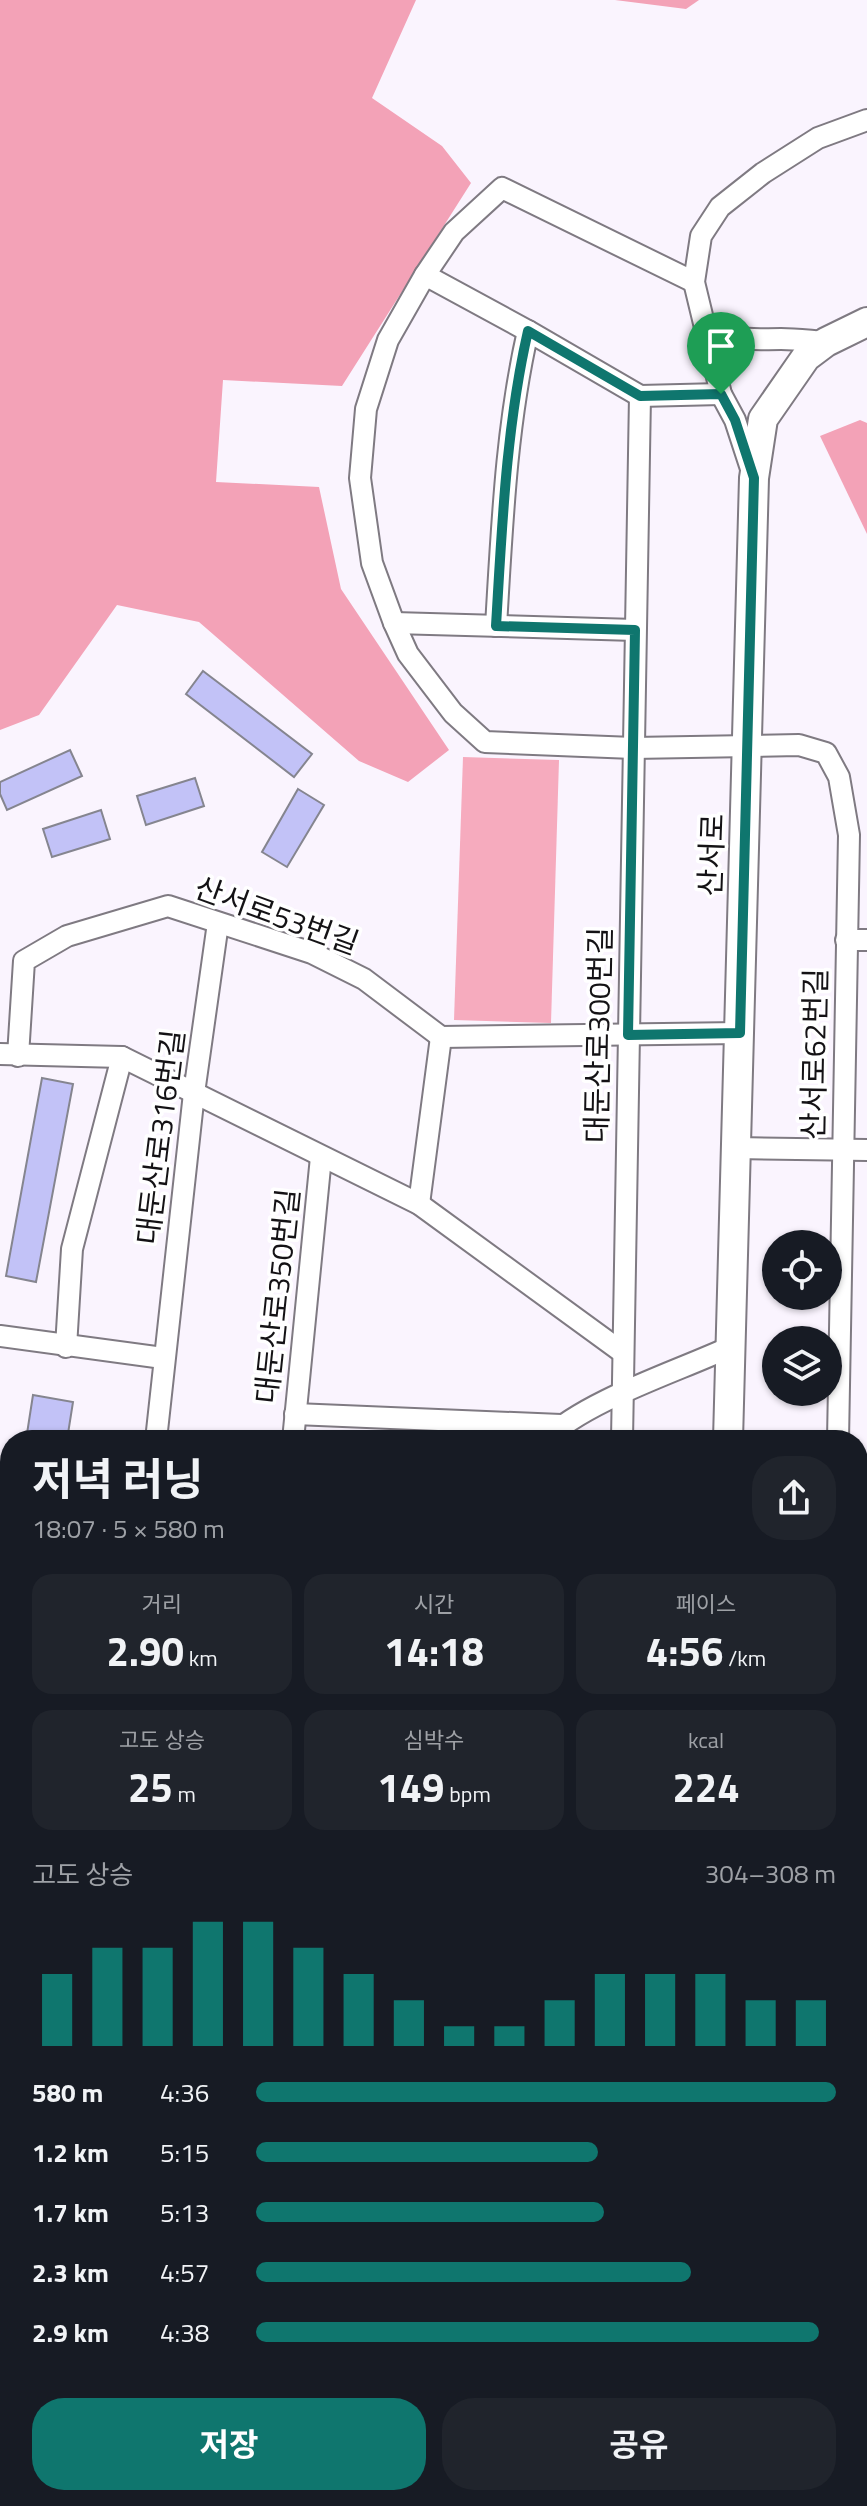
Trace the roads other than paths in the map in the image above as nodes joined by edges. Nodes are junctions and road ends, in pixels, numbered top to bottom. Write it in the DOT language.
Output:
graph roads {
  1 [pos="867,120"];
  2 [pos="425,275"];
  3 [pos="694,282"];
  4 [pos="867,322"];
  5 [pos="706,327"];
  6 [pos="528,331"];
  7 [pos="826,342"];
  8 [pos="721,394"];
  9 [pos="640,396"];
  10 [pos="754,478"];
  11 [pos="394,623"];
  12 [pos="496,626"];
  13 [pos="635,630"];
  14 [pos="748,746"];
  15 [pos="633,748"];
  16 [pos="218,923"];
  17 [pos="846,940"];
  18 [pos="867,940"];
  19 [pos="740,1033"];
  20 [pos="628,1035"];
  21 [pos="441,1037"];
  22 [pos="9,1055"];
  23 [pos="122,1057"];
  24 [pos="194,1093"];
  25 [pos="736,1148"];
  26 [pos="842,1150"];
  27 [pos="867,1150"];
  28 [pos="321,1157"];
  29 [pos="419,1204"];
  30 [pos="0,1336"];
  31 [pos="66,1347"];
  32 [pos="730,1347"];
  33 [pos="622,1352"];
  34 [pos="163,1358"];
  35 [pos="622,1394"];
  36 [pos="295,1414"];
  37 [pos="561,1425"];
  38 [pos="157,1430"];
  39 [pos="294,1430"];
  40 [pos="556,1430"];
  41 [pos="622,1430"];
  42 [pos="728,1430"];
  43 [pos="838,1430"];
  1 -- 3 [label="street"];
  2 -- 3 [label="street"];
  2 -- 6 [label="street"];
  2 -- 11 [label="street"];
  3 -- 5 [label="street"];
  4 -- 7 [label="main road, 산서로"];
  5 -- 7 [label="street"];
  5 -- 8 [label="street"];
  6 -- 9 [label="street"];
  6 -- 12 [label="street"];
  7 -- 10 [label="main road, 산서로"];
  8 -- 9 [label="street"];
  8 -- 10 [label="street"];
  9 -- 13 [label="street, 대둔산로300번길"];
  10 -- 14 [label="main road, 산서로"];
  11 -- 12 [label="street"];
  11 -- 15 [label="street"];
  12 -- 13 [label="street"];
  13 -- 15 [label="street, 대둔산로300번길"];
  14 -- 15 [label="street"];
  14 -- 17 [label="street, 산서로62번길"];
  14 -- 19 [label="main road, 산서로"];
  15 -- 20 [label="street, 대둔산로300번길"];
  16 -- 21 [label="street, 산서로53번길"];
  16 -- 22 [label="street, 산서로53번길"];
  16 -- 24 [label="street, 대둔산로316번길"];
  17 -- 18 [label="street"];
  17 -- 26 [label="street, 산서로62번길"];
  19 -- 20 [label="street"];
  19 -- 25 [label="main road, 산서로"];
  20 -- 21 [label="street"];
  20 -- 33 [label="street, 대둔산로300번길"];
  21 -- 29 [label="street"];
  22 -- 23 [label="street, 대둔산로350번길"];
  23 -- 24 [label="street, 대둔산로350번길"];
  23 -- 31 [label="street"];
  24 -- 28 [label="street, 대둔산로350번길"];
  24 -- 34 [label="street, 대둔산로316번길"];
  25 -- 26 [label="street"];
  25 -- 32 [label="main road, 산서로"];
  26 -- 27 [label="street"];
  26 -- 43 [label="street, 산서로62번길"];
  28 -- 29 [label="street, 대둔산로350번길"];
  28 -- 36 [label="street, 대둔산로350번길"];
  29 -- 33 [label="street, 대둔산로350번길"];
  30 -- 31 [label="street"];
  31 -- 34 [label="street"];
  32 -- 35 [label="street"];
  32 -- 42 [label="main road, 산서로"];
  33 -- 35 [label="street, 대둔산로300번길"];
  34 -- 38 [label="street, 대둔산로316번길"];
  35 -- 37 [label="street"];
  35 -- 41 [label="street, 대둔산로300번길"];
  36 -- 37 [label="street"];
  36 -- 39 [label="street, 대둔산로350번길"];
  37 -- 40 [label="street"];
}
